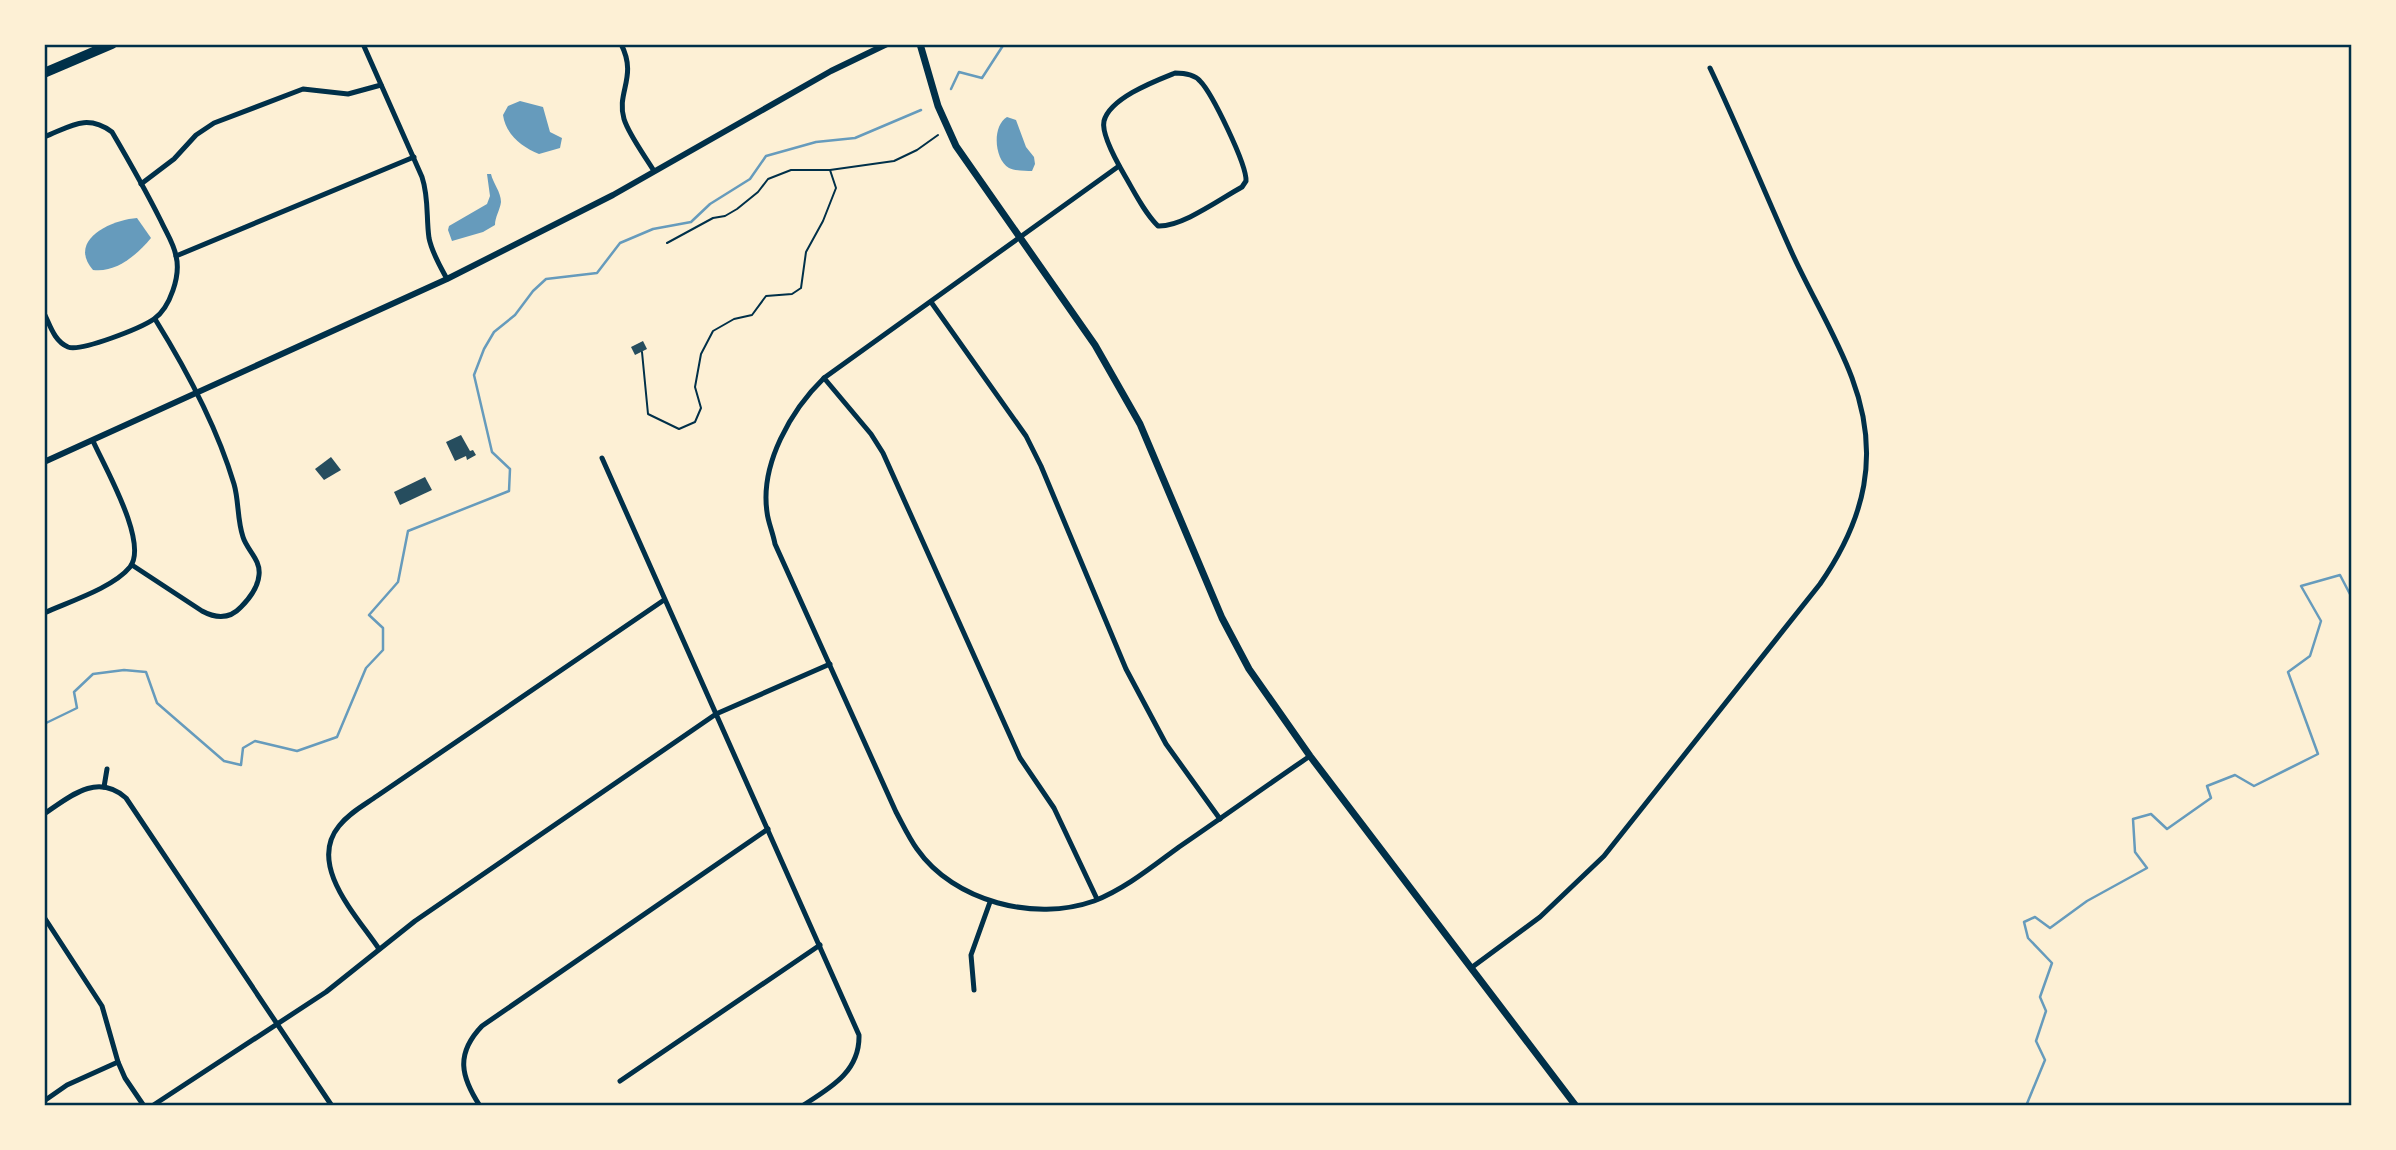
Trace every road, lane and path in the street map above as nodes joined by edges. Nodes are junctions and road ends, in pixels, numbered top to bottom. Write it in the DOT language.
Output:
graph roads {
  1 [pos="112,44"];
  2 [pos="363,44"];
  3 [pos="621,44"];
  4 [pos="887,44"];
  5 [pos="920,44"];
  6 [pos="1710,68"];
  7 [pos="44,73"];
  8 [pos="381,85"];
  9 [pos="938,135"];
  10 [pos="44,137"];
  11 [pos="414,157"];
  12 [pos="1119,166"];
  13 [pos="830,170"];
  14 [pos="654,171"];
  15 [pos="142,184"];
  16 [pos="1020,238"];
  17 [pos="667,243"];
  18 [pos="176,256"];
  19 [pos="447,279"];
  20 [pos="931,302"];
  21 [pos="44,313"];
  22 [pos="155,319"];
  23 [pos="642,352"];
  24 [pos="824,378"];
  25 [pos="197,394"];
  26 [pos="93,440"];
  27 [pos="602,458"];
  28 [pos="44,462"];
  29 [pos="132,565"];
  30 [pos="664,600"];
  31 [pos="44,613"];
  32 [pos="830,664"];
  33 [pos="716,714"];
  34 [pos="1310,756"];
  35 [pos="107,769"];
  36 [pos="104,787"];
  37 [pos="44,814"];
  38 [pos="1220,819"];
  39 [pos="768,829"];
  40 [pos="1097,900"];
  41 [pos="990,902"];
  42 [pos="44,917"];
  43 [pos="820,945"];
  44 [pos="379,949"];
  45 [pos="1471,968"];
  46 [pos="974,990"];
  47 [pos="277,1024"];
  48 [pos="118,1062"];
  49 [pos="620,1081"];
  50 [pos="44,1101"];
  51 [pos="144,1106"];
  52 [pos="152,1106"];
  53 [pos="332,1106"];
  54 [pos="480,1106"];
  55 [pos="802,1106"];
  56 [pos="1576,1106"];
  1 -- 7 [label="highway"];
  2 -- 8 [label="street"];
  3 -- 14 [label="street"];
  4 -- 14 [label="street"];
  5 -- 16 [label="main road"];
  6 -- 45 [label="street"];
  8 -- 11 [label="street"];
  8 -- 15 [label="street"];
  9 -- 13 [label="path"];
  10 -- 15 [label="street"];
  11 -- 18 [label="street"];
  11 -- 19 [label="street"];
  12 -- 12 [label="street"];
  12 -- 16 [label="street"];
  13 -- 17 [label="path"];
  13 -- 23 [label="path"];
  14 -- 19 [label="street"];
  15 -- 18 [label="street"];
  16 -- 20 [label="street"];
  16 -- 34 [label="main road"];
  18 -- 22 [label="street"];
  19 -- 25 [label="street"];
  20 -- 24 [label="street"];
  20 -- 38 [label="street"];
  21 -- 22 [label="street"];
  22 -- 25 [label="street"];
  24 -- 32 [label="street"];
  24 -- 40 [label="street"];
  25 -- 26 [label="street"];
  25 -- 29 [label="street"];
  26 -- 28 [label="street"];
  26 -- 29 [label="street"];
  27 -- 30 [label="street"];
  29 -- 31 [label="street"];
  30 -- 33 [label="street"];
  30 -- 44 [label="street"];
  32 -- 33 [label="street"];
  32 -- 41 [label="street"];
  33 -- 39 [label="street"];
  33 -- 44 [label="street"];
  34 -- 38 [label="street"];
  34 -- 45 [label="main road"];
  35 -- 36 [label="street"];
  36 -- 37 [label="street"];
  36 -- 47 [label="street"];
  38 -- 40 [label="street"];
  39 -- 43 [label="street"];
  39 -- 54 [label="street"];
  40 -- 41 [label="street"];
  41 -- 46 [label="street"];
  42 -- 48 [label="street"];
  43 -- 49 [label="street"];
  43 -- 55 [label="street"];
  44 -- 47 [label="street"];
  45 -- 56 [label="main road"];
  47 -- 52 [label="street"];
  47 -- 53 [label="street"];
  48 -- 50 [label="street"];
  48 -- 51 [label="street"];
}
